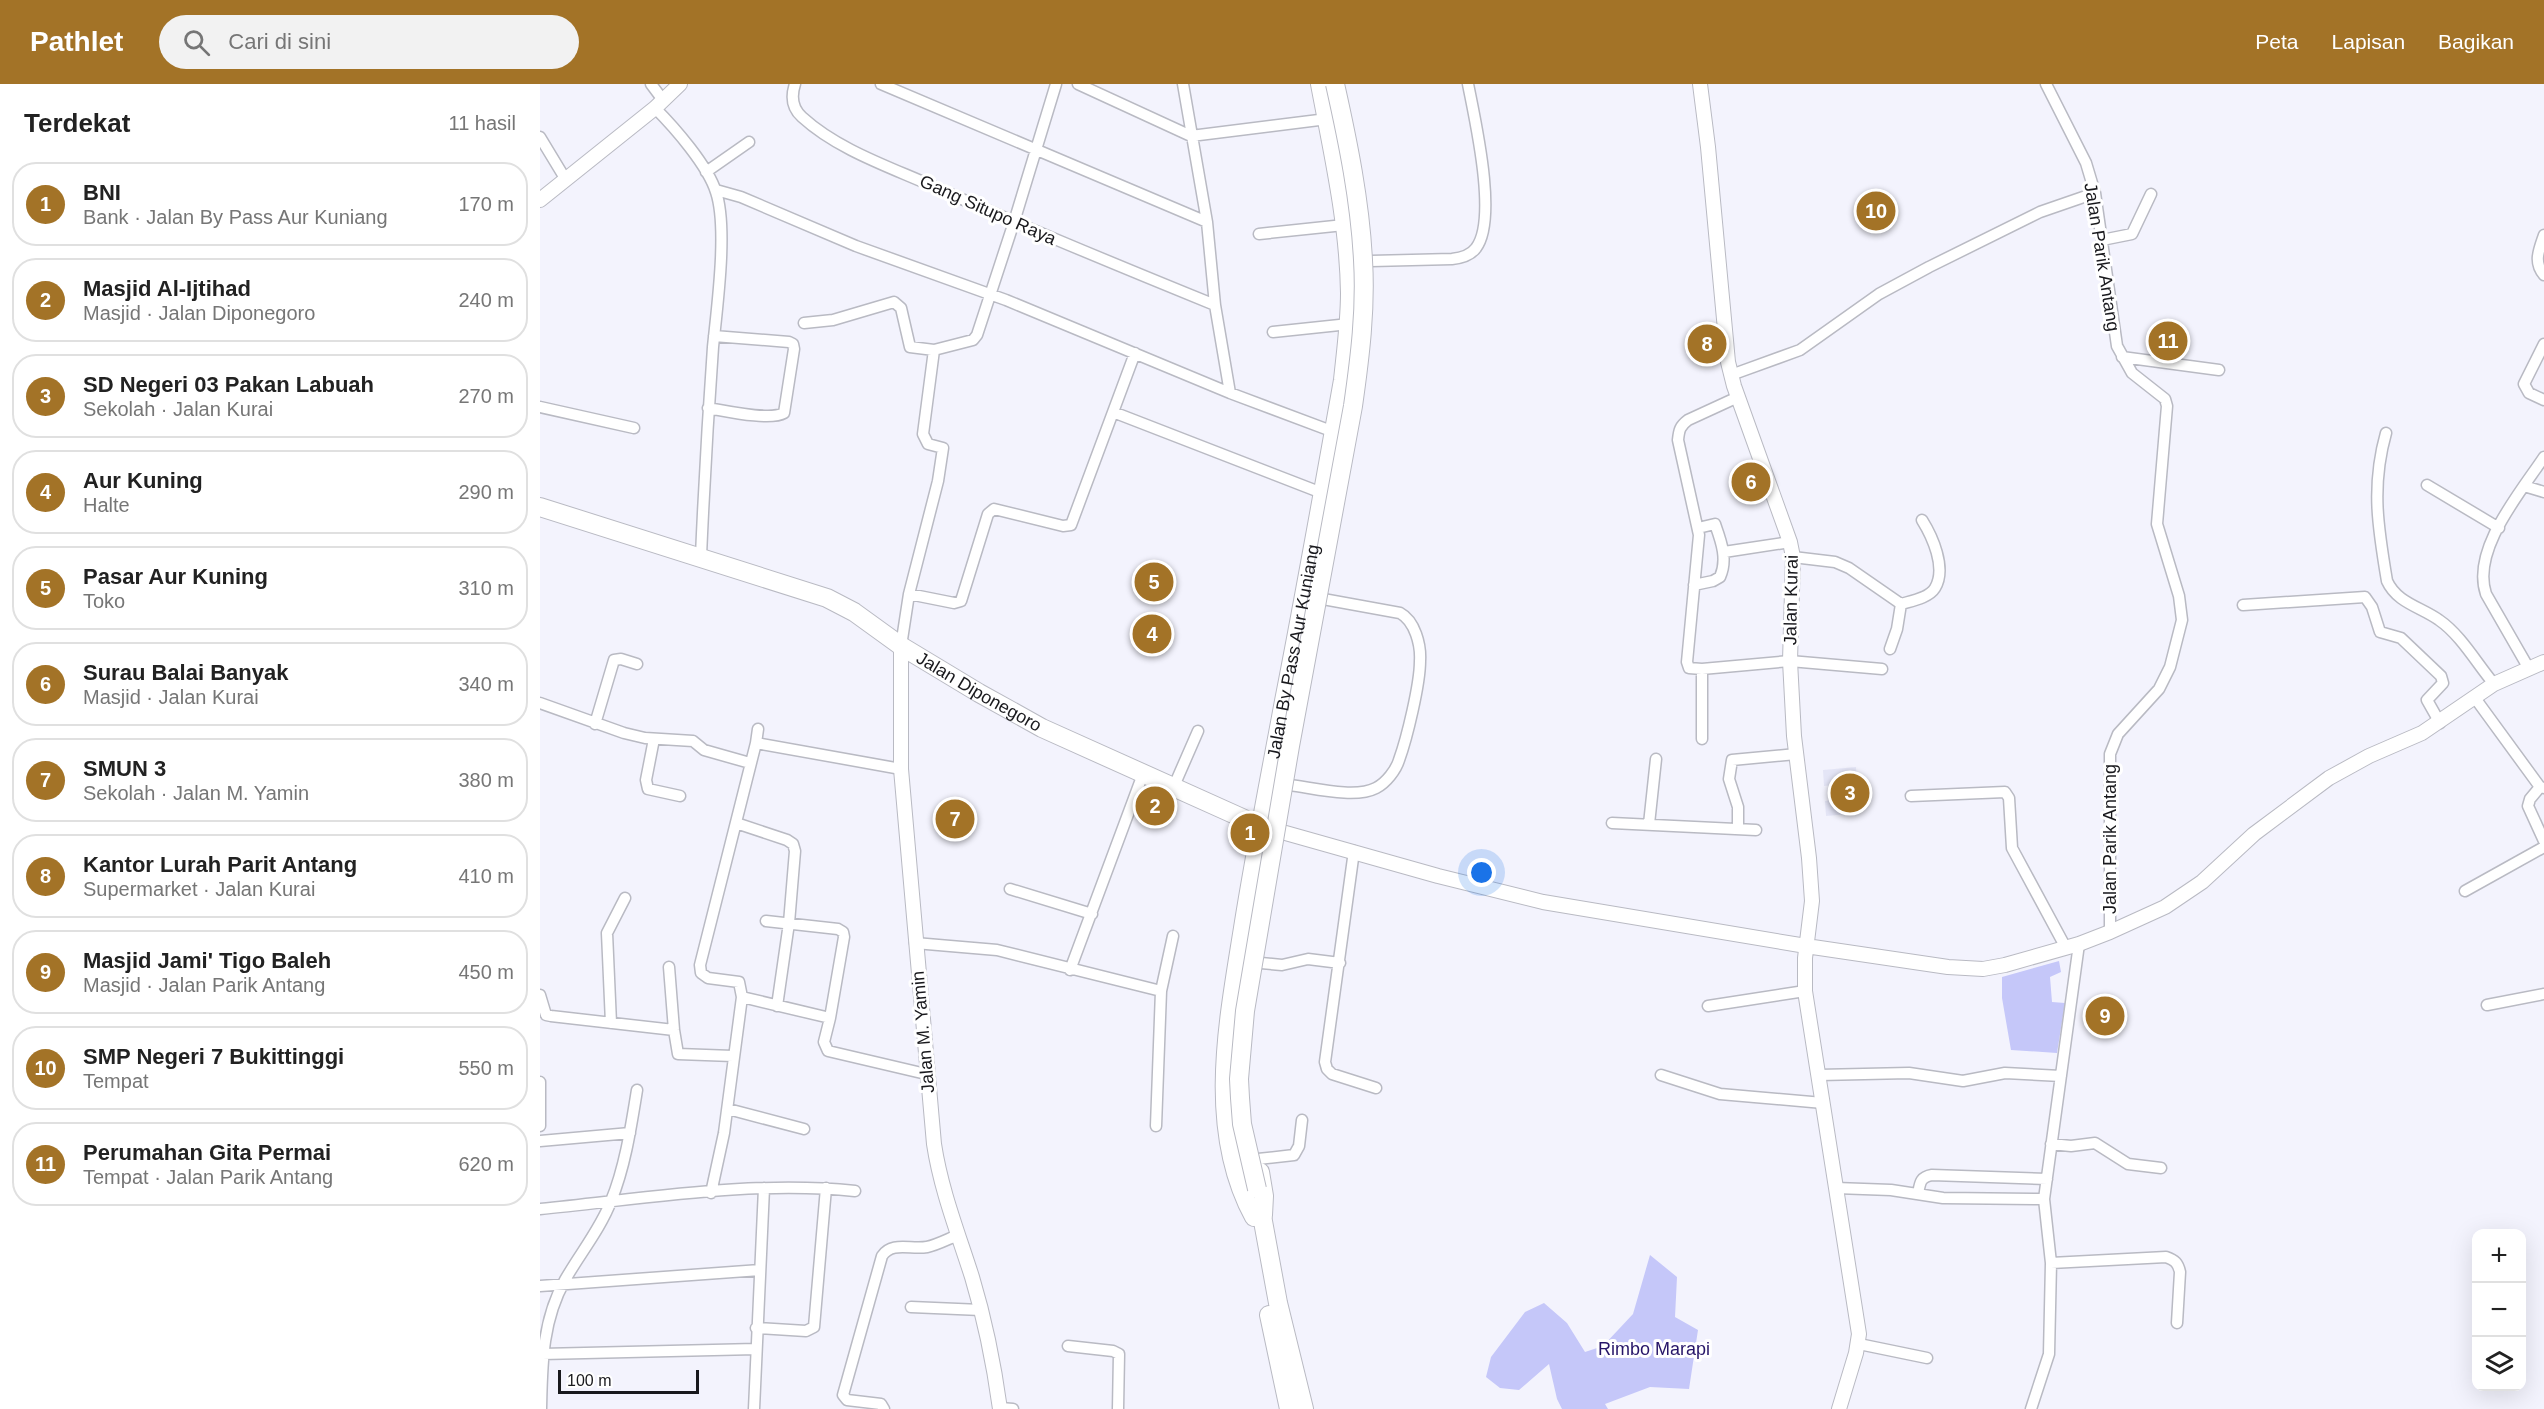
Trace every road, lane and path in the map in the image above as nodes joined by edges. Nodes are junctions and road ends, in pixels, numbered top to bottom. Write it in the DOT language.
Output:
graph roads {
  1 [pos="651,84"];
  2 [pos="680,84"];
  3 [pos="795,84"];
  4 [pos="881,84"];
  5 [pos="1056,84"];
  6 [pos="1078,84"];
  7 [pos="1183,84"];
  8 [pos="1320,84"];
  9 [pos="1328,84"];
  10 [pos="1335,84"];
  11 [pos="1343,84"];
  12 [pos="1468,84"];
  13 [pos="1700,84"];
  14 [pos="2046,84"];
  15 [pos="659,104"];
  16 [pos="1327,119"];
  17 [pos="1191,135"];
  18 [pos="540,137"];
  19 [pos="749,142"];
  20 [pos="1036,150"];
  21 [pos="706,172"];
  22 [pos="566,180"];
  23 [pos="716,190"];
  24 [pos="2095,193"];
  25 [pos="2151,194"];
  26 [pos="540,200"];
  27 [pos="1014,222"];
  28 [pos="1207,222"];
  29 [pos="1344,225"];
  30 [pos="1259,234"];
  31 [pos="2544,235"];
  32 [pos="2102,240"];
  33 [pos="1371,261"];
  34 [pos="2544,275"];
  35 [pos="991,295"];
  36 [pos="1215,305"];
  37 [pos="804,323"];
  38 [pos="1349,324"];
  39 [pos="1274,332"];
  40 [pos="714,336"];
  41 [pos="2544,344"];
  42 [pos="934,350"];
  43 [pos="1135,353"];
  44 [pos="2122,357"];
  45 [pos="2219,370"];
  46 [pos="1731,375"];
  47 [pos="1230,393"];
  48 [pos="1738,397"];
  49 [pos="2544,400"];
  50 [pos="540,407"];
  51 [pos="708,408"];
  52 [pos="1113,412"];
  53 [pos="633,428"];
  54 [pos="1334,432"];
  55 [pos="2386,433"];
  56 [pos="2544,457"];
  57 [pos="2427,485"];
  58 [pos="2524,486"];
  59 [pos="2544,492"];
  60 [pos="1322,493"];
  61 [pos="540,507"];
  62 [pos="1922,519"];
  63 [pos="1698,528"];
  64 [pos="2499,528"];
  65 [pos="1790,542"];
  66 [pos="1724,552"];
  67 [pos="701,556"];
  68 [pos="1793,557"];
  69 [pos="1694,585"];
  70 [pos="909,594"];
  71 [pos="1323,599"];
  72 [pos="1901,604"];
  73 [pos="2243,605"];
  74 [pos="901,646"];
  75 [pos="1890,649"];
  76 [pos="1790,661"];
  77 [pos="2544,662"];
  78 [pos="637,664"];
  79 [pos="2528,667"];
  80 [pos="1702,669"];
  81 [pos="1882,669"];
  82 [pos="2494,684"];
  83 [pos="1285,697"];
  84 [pos="2475,698"];
  85 [pos="1305,701"];
  86 [pos="540,703"];
  87 [pos="2440,723"];
  88 [pos="595,724"];
  89 [pos="758,729"];
  90 [pos="1198,731"];
  91 [pos="654,739"];
  92 [pos="1702,739"];
  93 [pos="756,743"];
  94 [pos="1796,754"];
  95 [pos="1656,759"];
  96 [pos="750,763"];
  97 [pos="901,769"];
  98 [pos="1143,774"];
  99 [pos="1290,785"];
  100 [pos="1174,786"];
  101 [pos="2542,787"];
  102 [pos="680,796"];
  103 [pos="1911,796"];
  104 [pos="2539,818"];
  105 [pos="736,823"];
  106 [pos="1612,823"];
  107 [pos="1649,824"];
  108 [pos="1260,826"];
  109 [pos="1738,828"];
  110 [pos="1756,830"];
  111 [pos="1282,832"];
  112 [pos="2544,841"];
  113 [pos="2544,847"];
  114 [pos="1354,851"];
  115 [pos="1010,889"];
  116 [pos="2465,891"];
  117 [pos="625,898"];
  118 [pos="1092,914"];
  119 [pos="766,921"];
  120 [pos="789,923"];
  121 [pos="2110,932"];
  122 [pos="1173,936"];
  123 [pos="915,943"];
  124 [pos="1806,946"];
  125 [pos="2073,946"];
  126 [pos="1261,963"];
  127 [pos="1340,963"];
  128 [pos="669,966"];
  129 [pos="1070,970"];
  130 [pos="1161,991"];
  131 [pos="1806,991"];
  132 [pos="2544,994"];
  133 [pos="540,995"];
  134 [pos="742,997"];
  135 [pos="2487,1005"];
  136 [pos="777,1006"];
  137 [pos="1708,1006"];
  138 [pos="830,1018"];
  139 [pos="611,1023"];
  140 [pos="674,1030"];
  141 [pos="733,1056"];
  142 [pos="926,1074"];
  143 [pos="1661,1075"];
  144 [pos="1819,1075"];
  145 [pos="2061,1076"];
  146 [pos="540,1082"];
  147 [pos="1376,1088"];
  148 [pos="637,1090"];
  149 [pos="1823,1103"];
  150 [pos="728,1109"];
  151 [pos="1302,1119"];
  152 [pos="540,1126"];
  153 [pos="1156,1126"];
  154 [pos="804,1129"];
  155 [pos="630,1133"];
  156 [pos="540,1141"];
  157 [pos="2051,1144"];
  158 [pos="1258,1159"];
  159 [pos="2161,1168"];
  160 [pos="2047,1179"];
  161 [pos="764,1188"];
  162 [pos="826,1188"];
  163 [pos="1836,1188"];
  164 [pos="1253,1189"];
  165 [pos="855,1191"];
  166 [pos="711,1192"];
  167 [pos="1918,1194"];
  168 [pos="2044,1199"];
  169 [pos="611,1202"];
  170 [pos="540,1209"];
  171 [pos="1259,1216"];
  172 [pos="958,1235"];
  173 [pos="2051,1263"];
  174 [pos="760,1270"];
  175 [pos="564,1283"];
  176 [pos="540,1286"];
  177 [pos="1272,1304"];
  178 [pos="911,1308"];
  179 [pos="981,1310"];
  180 [pos="2177,1323"];
  181 [pos="756,1328"];
  182 [pos="1859,1344"];
  183 [pos="1068,1346"];
  184 [pos="756,1349"];
  185 [pos="542,1354"];
  186 [pos="1927,1358"];
  187 [pos="541,1409"];
  188 [pos="753,1409"];
  189 [pos="884,1409"];
  190 [pos="1005,1409"];
  191 [pos="1118,1409"];
  192 [pos="1289,1409"];
  193 [pos="1304,1409"];
  194 [pos="1839,1409"];
  195 [pos="2031,1409"];
  1 -- 15 [label="street"];
  2 -- 15 [label="street"];
  3 -- 27 [label="street, Gang Situpo Raya"];
  4 -- 20 [label="street"];
  5 -- 20 [label="street"];
  6 -- 17 [label="street"];
  7 -- 17 [label="street"];
  8 -- 16 [label="highway, Jalan By Pass Aur Kuniang"];
  9 -- 164 [label="highway, Jalan By Pass Aur Kuniang"];
  10 -- 164 [label="highway, Jalan By Pass Aur Kuniang, bridge"];
  11 -- 33 [label="highway, Jalan By Pass Aur Kuniang"];
  12 -- 33 [label="street"];
  13 -- 46 [label="street, Jalan Kurai"];
  14 -- 24 [label="street, Jalan Parik Antang"];
  15 -- 21 [label="street"];
  15 -- 22 [label="street"];
  16 -- 17 [label="street"];
  16 -- 29 [label="highway, Jalan By Pass Aur Kuniang"];
  17 -- 28 [label="street"];
  18 -- 22 [label="street"];
  19 -- 21 [label="street"];
  20 -- 27 [label="street"];
  20 -- 28 [label="street"];
  21 -- 23 [label="street"];
  22 -- 26 [label="street"];
  23 -- 35 [label="street"];
  23 -- 40 [label="street"];
  24 -- 32 [label="street, Jalan Parik Antang"];
  24 -- 46 [label="street"];
  25 -- 32 [label="street"];
  27 -- 35 [label="street"];
  27 -- 36 [label="street, Gang Situpo Raya"];
  28 -- 36 [label="street"];
  29 -- 30 [label="street"];
  29 -- 38 [label="highway, Jalan By Pass Aur Kuniang"];
  31 -- 34 [label="street"];
  32 -- 44 [label="street, Jalan Parik Antang"];
  33 -- 71 [label="highway, Jalan By Pass Aur Kuniang"];
  35 -- 42 [label="street"];
  35 -- 43 [label="street"];
  36 -- 47 [label="street"];
  37 -- 42 [label="street"];
  38 -- 39 [label="street"];
  38 -- 54 [label="highway, Jalan By Pass Aur Kuniang"];
  40 -- 51 [label="street"];
  40 -- 51 [label="street"];
  41 -- 49 [label="street"];
  42 -- 70 [label="street"];
  43 -- 47 [label="street"];
  43 -- 52 [label="street"];
  44 -- 45 [label="street"];
  44 -- 121 [label="street, Jalan Parik Antang"];
  46 -- 48 [label="street, Jalan Kurai"];
  47 -- 54 [label="street"];
  48 -- 63 [label="street"];
  48 -- 65 [label="street, Jalan Kurai"];
  50 -- 53 [label="street"];
  51 -- 67 [label="street"];
  52 -- 60 [label="street"];
  52 -- 70 [label="street"];
  54 -- 60 [label="highway, Jalan By Pass Aur Kuniang"];
  55 -- 82 [label="street"];
  56 -- 58 [label="street"];
  57 -- 64 [label="street"];
  58 -- 59 [label="street"];
  58 -- 64 [label="street"];
  60 -- 83 [label="highway, Jalan By Pass Aur Kuniang"];
  61 -- 67 [label="highway, Jalan Diponegoro"];
  62 -- 72 [label="street"];
  63 -- 66 [label="street"];
  63 -- 69 [label="street"];
  64 -- 79 [label="street"];
  65 -- 66 [label="street"];
  65 -- 68 [label="street, Jalan Kurai"];
  66 -- 69 [label="street"];
  67 -- 74 [label="highway, Jalan Diponegoro"];
  68 -- 72 [label="street"];
  68 -- 76 [label="street, Jalan Kurai"];
  69 -- 80 [label="street"];
  70 -- 74 [label="street"];
  71 -- 85 [label="highway, Jalan By Pass Aur Kuniang"];
  71 -- 99 [label="street"];
  72 -- 75 [label="street"];
  73 -- 87 [label="street"];
  74 -- 97 [label="street, Jalan M. Yamin"];
  74 -- 98 [label="highway, Jalan Diponegoro"];
  76 -- 80 [label="street"];
  76 -- 81 [label="street"];
  76 -- 94 [label="street, Jalan Kurai"];
  77 -- 79 [label="street"];
  78 -- 88 [label="street"];
  79 -- 82 [label="street"];
  80 -- 92 [label="street"];
  82 -- 84 [label="street"];
  83 -- 85 [label="highway"];
  83 -- 108 [label="highway, Jalan By Pass Aur Kuniang"];
  84 -- 87 [label="street"];
  84 -- 101 [label="street"];
  85 -- 99 [label="highway, Jalan By Pass Aur Kuniang"];
  86 -- 88 [label="street"];
  87 -- 121 [label="street"];
  88 -- 91 [label="street"];
  89 -- 93 [label="street"];
  90 -- 100 [label="street"];
  91 -- 96 [label="street"];
  91 -- 102 [label="street"];
  93 -- 96 [label="street"];
  93 -- 97 [label="street"];
  94 -- 109 [label="street"];
  94 -- 124 [label="street, Jalan Kurai"];
  95 -- 107 [label="street"];
  96 -- 105 [label="street"];
  97 -- 123 [label="street, Jalan M. Yamin"];
  98 -- 100 [label="highway, Jalan Diponegoro"];
  98 -- 118 [label="street"];
  99 -- 111 [label="highway, Jalan By Pass Aur Kuniang"];
  100 -- 108 [label="highway, Jalan Diponegoro"];
  101 -- 104 [label="street"];
  103 -- 125 [label="street"];
  104 -- 112 [label="street"];
  105 -- 120 [label="street"];
  105 -- 134 [label="street"];
  106 -- 107 [label="street"];
  107 -- 109 [label="street"];
  108 -- 171 [label="highway, Jalan By Pass Aur Kuniang"];
  109 -- 110 [label="street"];
  111 -- 114 [label="street"];
  111 -- 126 [label="highway, Jalan By Pass Aur Kuniang"];
  113 -- 116 [label="street"];
  114 -- 124 [label="street"];
  114 -- 127 [label="street"];
  115 -- 118 [label="street"];
  117 -- 139 [label="street"];
  118 -- 129 [label="street"];
  119 -- 120 [label="street"];
  120 -- 136 [label="street"];
  120 -- 138 [label="street"];
  121 -- 125 [label="street"];
  122 -- 130 [label="street"];
  123 -- 129 [label="street"];
  123 -- 142 [label="street, Jalan M. Yamin"];
  124 -- 125 [label="street"];
  124 -- 131 [label="street, Jalan Kurai"];
  125 -- 145 [label="street"];
  126 -- 127 [label="street"];
  126 -- 158 [label="highway, Jalan By Pass Aur Kuniang"];
  127 -- 147 [label="street"];
  128 -- 140 [label="street"];
  129 -- 130 [label="street"];
  130 -- 153 [label="street"];
  131 -- 137 [label="street"];
  131 -- 144 [label="street, Jalan Kurai"];
  132 -- 135 [label="street"];
  133 -- 139 [label="street"];
  134 -- 136 [label="street"];
  134 -- 141 [label="street"];
  136 -- 138 [label="street"];
  138 -- 142 [label="street"];
  139 -- 140 [label="street"];
  140 -- 141 [label="street"];
  141 -- 150 [label="street"];
  142 -- 172 [label="street, Jalan M. Yamin"];
  143 -- 149 [label="street"];
  144 -- 145 [label="street"];
  144 -- 149 [label="street, Jalan Kurai"];
  145 -- 157 [label="street"];
  146 -- 152 [label="street"];
  148 -- 155 [label="street"];
  149 -- 163 [label="street, Jalan Kurai"];
  150 -- 154 [label="street"];
  150 -- 166 [label="street"];
  151 -- 158 [label="street"];
  155 -- 156 [label="street"];
  155 -- 169 [label="street"];
  157 -- 159 [label="street"];
  157 -- 160 [label="street"];
  158 -- 171 [label="highway, Jalan By Pass Aur Kuniang"];
  160 -- 167 [label="street"];
  160 -- 168 [label="street"];
  161 -- 162 [label="street"];
  161 -- 166 [label="street"];
  161 -- 174 [label="street"];
  162 -- 165 [label="street"];
  162 -- 181 [label="street"];
  163 -- 167 [label="street"];
  163 -- 182 [label="street, Jalan Kurai"];
  164 -- 171 [label="highway, Jalan By Pass Aur Kuniang"];
  166 -- 169 [label="street"];
  167 -- 168 [label="street"];
  168 -- 173 [label="street"];
  169 -- 170 [label="street"];
  169 -- 175 [label="street"];
  171 -- 177 [label="highway, Jalan By Pass Aur Kuniang"];
  172 -- 179 [label="street, Jalan M. Yamin"];
  172 -- 189 [label="street"];
  173 -- 180 [label="street"];
  173 -- 195 [label="street"];
  174 -- 175 [label="street"];
  174 -- 181 [label="street"];
  175 -- 176 [label="street"];
  175 -- 185 [label="street"];
  177 -- 192 [label="highway, Jalan By Pass Aur Kuniang"];
  177 -- 193 [label="highway, Jalan By Pass Aur Kuniang"];
  178 -- 179 [label="street"];
  179 -- 190 [label="street, Jalan M. Yamin"];
  181 -- 184 [label="street"];
  182 -- 186 [label="street"];
  182 -- 194 [label="street"];
  183 -- 191 [label="street"];
  184 -- 185 [label="street"];
  184 -- 188 [label="street"];
  185 -- 187 [label="street"];
}
